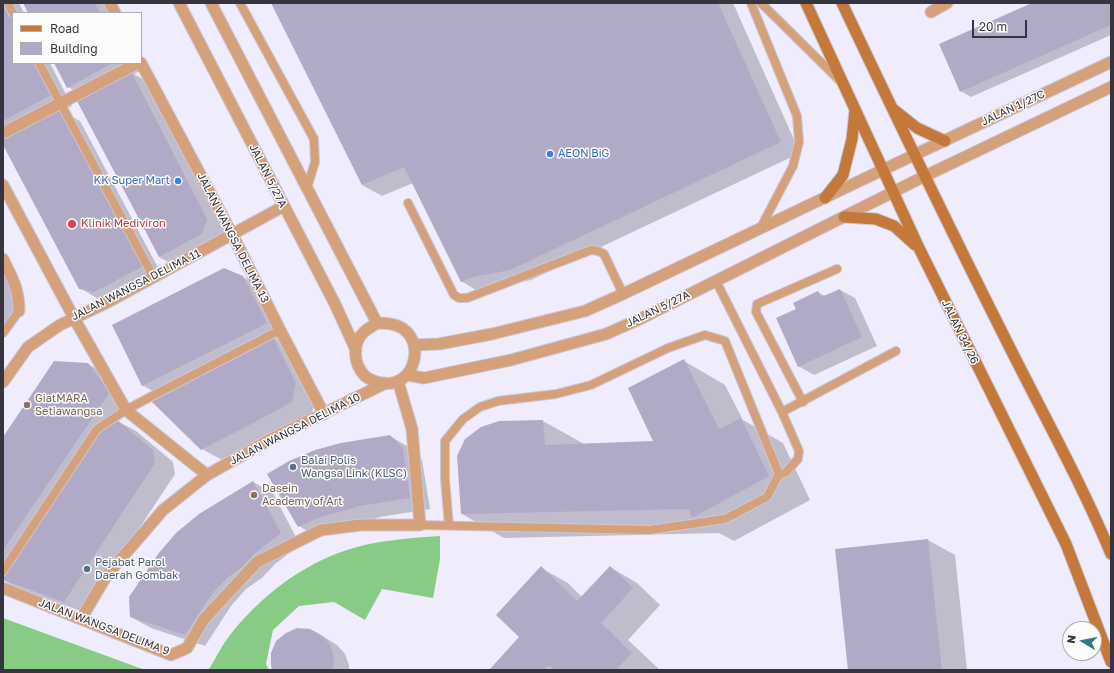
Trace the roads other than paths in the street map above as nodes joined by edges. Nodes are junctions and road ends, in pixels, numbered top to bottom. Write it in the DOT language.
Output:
graph roads {
  1 [pos="8,3"];
  2 [pos="110,3"];
  3 [pos="178,3"];
  4 [pos="211,3"];
  5 [pos="240,3"];
  6 [pos="751,3"];
  7 [pos="761,3"];
  8 [pos="806,3"];
  9 [pos="842,3"];
  10 [pos="947,3"];
  11 [pos="12,12"];
  12 [pos="114,12"];
  13 [pos="931,12"];
  14 [pos="1111,62"];
  15 [pos="40,64"];
  16 [pos="136,64"];
  17 [pos="142,64"];
  18 [pos="841,82"];
  19 [pos="1111,88"];
  20 [pos="60,104"];
  21 [pos="891,108"];
  22 [pos="855,109"];
  23 [pos="3,133"];
  24 [pos="945,141"];
  25 [pos="914,155"];
  26 [pos="883,170"];
  27 [pos="925,176"];
  28 [pos="3,185"];
  29 [pos="307,188"];
  30 [pos="893,192"];
  31 [pos="825,198"];
  32 [pos="408,203"];
  33 [pos="284,206"];
  34 [pos="844,217"];
  35 [pos="760,229"];
  36 [pos="232,234"];
  37 [pos="918,248"];
  38 [pos="3,259"];
  39 [pos="837,269"];
  40 [pos="154,278"];
  41 [pos="716,281"];
  42 [pos="623,294"];
  43 [pos="19,311"];
  44 [pos="74,318"];
  45 [pos="377,323"];
  46 [pos="280,330"];
  47 [pos="3,333"];
  48 [pos="414,345"];
  49 [pos="356,350"];
  50 [pos="896,351"];
  51 [pos="402,378"];
  52 [pos="3,382"];
  53 [pos="384,384"];
  54 [pos="803,402"];
  55 [pos="126,410"];
  56 [pos="782,412"];
  57 [pos="324,414"];
  58 [pos="779,474"];
  59 [pos="207,475"];
  60 [pos="420,525"];
  61 [pos="449,526"];
  62 [pos="1111,554"];
  63 [pos="3,571"];
  64 [pos="3,588"];
  65 [pos="81,619"];
  66 [pos="1111,662"];
  1 -- 11 [label="lane"];
  2 -- 12 [label="street"];
  3 -- 33 [label="street, JALAN 5/27A"];
  4 -- 29 [label="street"];
  5 -- 29 [label="lane"];
  6 -- 35 [label="lane"];
  7 -- 18 [label="lane"];
  8 -- 18 [label="main road, JALAN 34/26"];
  9 -- 21 [label="main road"];
  10 -- 13 [label="street"];
  14 -- 24 [label="street, JALAN 1/27C"];
  15 -- 20 [label="lane"];
  16 -- 20 [label="street"];
  17 -- 36 [label="street, JALAN WANGSA DELIMA 13"];
  18 -- 22 [label="main road, JALAN 34/26"];
  19 -- 27 [label="street"];
  20 -- 23 [label="street"];
  20 -- 40 [label="lane"];
  21 -- 24 [label="main road"];
  21 -- 25 [label="main road"];
  22 -- 26 [label="main road, JALAN 34/26"];
  22 -- 31 [label="main road"];
  24 -- 25 [label="street, JALAN 1/27C"];
  25 -- 26 [label="street, JALAN 1/27C"];
  25 -- 27 [label="main road"];
  26 -- 30 [label="main road, JALAN 34/26"];
  26 -- 31 [label="street"];
  27 -- 30 [label="street, JALAN 5/27A"];
  27 -- 62 [label="main road"];
  28 -- 44 [label="street"];
  29 -- 45 [label="street"];
  30 -- 34 [label="street, JALAN 5/27A"];
  30 -- 37 [label="main road, JALAN 34/26"];
  31 -- 35 [label="street"];
  32 -- 42 [label="lane"];
  33 -- 36 [label="street, JALAN WANGSA DELIMA 11"];
  33 -- 49 [label="street, JALAN 5/27A"];
  34 -- 37 [label="main road"];
  34 -- 41 [label="street, JALAN 5/27A"];
  35 -- 42 [label="street"];
  36 -- 40 [label="street, JALAN WANGSA DELIMA 11"];
  36 -- 46 [label="street, JALAN WANGSA DELIMA 13"];
  37 -- 66 [label="main road, JALAN 34/26"];
  38 -- 43 [label="street"];
  39 -- 54 [label="lane"];
  40 -- 44 [label="street, JALAN WANGSA DELIMA 11"];
  41 -- 51 [label="street, JALAN 5/27A"];
  41 -- 56 [label="lane"];
  42 -- 48 [label="street"];
  43 -- 47 [label="lane"];
  44 -- 52 [label="street, JALAN WANGSA DELIMA 11"];
  44 -- 55 [label="street"];
  45 -- 48 [label="street"];
  45 -- 49 [label="street"];
  46 -- 55 [label="lane"];
  46 -- 57 [label="street, JALAN WANGSA DELIMA 13"];
  48 -- 51 [label="street"];
  49 -- 53 [label="street"];
  50 -- 54 [label="lane"];
  51 -- 53 [label="street"];
  51 -- 60 [label="street"];
  53 -- 57 [label="street, JALAN WANGSA DELIMA 10"];
  54 -- 56 [label="lane"];
  55 -- 59 [label="street"];
  55 -- 63 [label="lane"];
  56 -- 58 [label="lane"];
  57 -- 59 [label="street, JALAN WANGSA DELIMA 10"];
  58 -- 61 [label="lane"];
  58 -- 61 [label="lane"];
  59 -- 65 [label="street, JALAN WANGSA DELIMA 10"];
  60 -- 61 [label="lane"];
  60 -- 65 [label="street, JALAN WANGSA DELIMA 9"];
  64 -- 65 [label="street, JALAN WANGSA DELIMA 9"];
}
